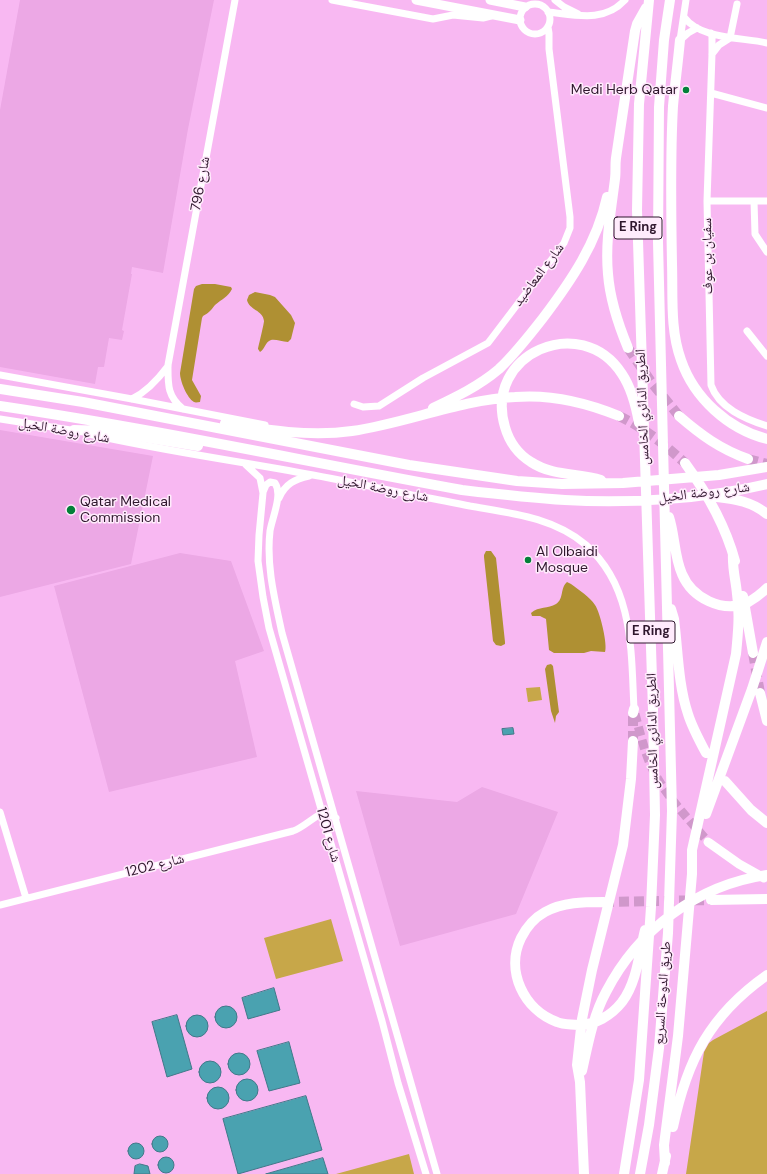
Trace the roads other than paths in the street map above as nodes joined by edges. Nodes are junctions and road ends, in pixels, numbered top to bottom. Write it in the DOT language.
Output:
graph roads {
  1 [pos="332,0"];
  2 [pos="416,0"];
  3 [pos="490,0"];
  4 [pos="555,0"];
  5 [pos="625,0"];
  6 [pos="670,0"];
  7 [pos="686,0"];
  8 [pos="235,1"];
  9 [pos="648,3"];
  10 [pos="528,4"];
  11 [pos="737,4"];
  12 [pos="545,6"];
  13 [pos="495,15"];
  14 [pos="583,16"];
  15 [pos="684,17"];
  16 [pos="520,20"];
  17 [pos="548,27"];
  18 [pos="697,28"];
  19 [pos="710,33"];
  20 [pos="536,34"];
  21 [pos="730,38"];
  22 [pos="680,40"];
  23 [pos="767,43"];
  24 [pos="549,49"];
  25 [pos="712,54"];
  26 [pos="711,93"];
  27 [pos="767,108"];
  28 [pos="615,162"];
  29 [pos="707,201"];
  30 [pos="754,201"];
  31 [pos="767,201"];
  32 [pos="767,252"];
  33 [pos="747,331"];
  34 [pos="628,348"];
  35 [pos="767,356"];
  36 [pos="168,365"];
  37 [pos="0,375"];
  38 [pos="0,389"];
  39 [pos="132,399"];
  40 [pos="354,404"];
  41 [pos="0,406"];
  42 [pos="183,409"];
  43 [pos="619,416"];
  44 [pos="679,416"];
  45 [pos="412,418"];
  46 [pos="0,419"];
  47 [pos="193,424"];
  48 [pos="767,426"];
  49 [pos="74,430"];
  50 [pos="282,430"];
  51 [pos="767,439"];
  52 [pos="236,447"];
  53 [pos="645,450"];
  54 [pos="748,459"];
  55 [pos="244,463"];
  56 [pos="685,464"];
  57 [pos="767,467"];
  58 [pos="314,475"];
  59 [pos="618,483"];
  60 [pos="767,484"];
  61 [pos="262,493"];
  62 [pos="697,496"];
  63 [pos="277,502"];
  64 [pos="665,505"];
  65 [pos="767,514"];
  66 [pos="733,554"];
  67 [pos="767,588"];
  68 [pos="667,593"];
  69 [pos="767,642"];
  70 [pos="753,653"];
  71 [pos="760,693"];
  72 [pos="634,712"];
  73 [pos="767,722"];
  74 [pos="633,741"];
  75 [pos="706,753"];
  76 [pos="725,781"];
  77 [pos="0,812"];
  78 [pos="672,812"];
  79 [pos="322,813"];
  80 [pos="655,815"];
  81 [pos="336,818"];
  82 [pos="309,822"];
  83 [pos="767,823"];
  84 [pos="326,825"];
  85 [pos="708,842"];
  86 [pos="692,874"];
  87 [pos="767,875"];
  88 [pos="767,880"];
  89 [pos="26,898"];
  90 [pos="767,899"];
  91 [pos="711,900"];
  92 [pos="604,902"];
  93 [pos="0,905"];
  94 [pos="651,907"];
  95 [pos="767,976"];
  96 [pos="380,979"];
  97 [pos="371,983"];
  98 [pos="580,1082"];
  99 [pos="649,1125"];
  100 [pos="665,1163"];
  101 [pos="426,1174"];
  102 [pos="437,1174"];
  103 [pos="584,1174"];
  104 [pos="624,1174"];
  105 [pos="640,1174"];
  106 [pos="647,1174"];
  107 [pos="662,1174"];
  1 -- 13 [label="street"];
  2 -- 13 [label="main road"];
  3 -- 10 [label="main road"];
  4 -- 14 [label="street"];
  5 -- 14 [label="street"];
  6 -- 64 [label="highway, الطريق الدائري الخامس / E Ring"];
  7 -- 15 [label="street"];
  8 -- 36 [label="street, شارع 796"];
  9 -- 28 [label="highway"];
  9 -- 53 [label="highway, الطريق الدائري الخامس / E Ring"];
  10 -- 12 [label="street"];
  10 -- 16 [label="street"];
  11 -- 21 [label="street"];
  12 -- 14 [label="street"];
  12 -- 17 [label="street"];
  13 -- 16 [label="main road"];
  15 -- 18 [label="street"];
  15 -- 22 [label="street"];
  16 -- 20 [label="street"];
  17 -- 20 [label="street"];
  17 -- 24 [label="street, شارع المعاضيد"];
  18 -- 19 [label="street"];
  18 -- 22 [label="street"];
  19 -- 21 [label="street"];
  19 -- 25 [label="street, سفيان بن عوف"];
  20 -- 24 [label="street"];
  21 -- 23 [label="street"];
  21 -- 25 [label="street"];
  22 -- 51 [label="highway"];
  24 -- 40 [label="street, شارع المعاضيد"];
  25 -- 26 [label="street, سفيان بن عوف"];
  26 -- 27 [label="street"];
  26 -- 29 [label="street, سفيان بن عوف"];
  28 -- 34 [label="highway"];
  28 -- 45 [label="highway"];
  29 -- 30 [label="street"];
  29 -- 48 [label="street, سفيان بن عوف"];
  30 -- 31 [label="street"];
  30 -- 32 [label="street"];
  33 -- 35 [label="street"];
  36 -- 39 [label="street, شارع 796"];
  36 -- 42 [label="street, شارع 796"];
  37 -- 39 [label="street"];
  38 -- 47 [label="highway, شارع روضة الخيل"];
  39 -- 42 [label="street"];
  41 -- 52 [label="highway, شارع روضة الخيل"];
  42 -- 50 [label="street"];
  43 -- 45 [label="highway"];
  44 -- 54 [label="highway"];
  45 -- 50 [label="highway"];
  46 -- 49 [label="street, شارع روضة الخيل"];
  47 -- 50 [label="highway"];
  47 -- 59 [label="highway, شارع روضة الخيل"];
  49 -- 52 [label="highway"];
  49 -- 55 [label="street, شارع روضة الخيل"];
  52 -- 62 [label="highway, شارع روضة الخيل"];
  53 -- 59 [label="highway"];
  53 -- 80 [label="highway, الطريق الدائري الخامس / E Ring"];
  55 -- 58 [label="street, شارع روضة الخيل"];
  55 -- 61 [label="street, شارع 1201"];
  56 -- 66 [label="highway"];
  57 -- 59 [label="highway, شارع روضة الخيل"];
  58 -- 63 [label="street, شارع 1201"];
  58 -- 72 [label="street, شارع روضة الخيل"];
  60 -- 62 [label="highway, شارع روضة الخيل"];
  61 -- 63 [label="street, شارع 1201"];
  61 -- 79 [label="street, شارع 1201"];
  62 -- 65 [label="highway"];
  63 -- 81 [label="street, شارع 1201"];
  64 -- 67 [label="highway"];
  64 -- 68 [label="highway, الطريق الدائري الخامس / E Ring"];
  66 -- 70 [label="highway"];
  66 -- 86 [label="highway"];
  68 -- 75 [label="highway"];
  68 -- 78 [label="highway, الطريق الدائري الخامس"];
  69 -- 86 [label="highway"];
  71 -- 73 [label="highway"];
  74 -- 98 [label="highway"];
  76 -- 83 [label="highway"];
  77 -- 89 [label="street"];
  78 -- 99 [label="highway, طريق الدوحة السريع"];
  79 -- 81 [label="street"];
  79 -- 82 [label="street, شارع 1202"];
  79 -- 84 [label="street, شارع 1201"];
  80 -- 94 [label="highway, طريق الدوحة السريع / E Ring"];
  81 -- 96 [label="street, شارع 1201"];
  82 -- 84 [label="street"];
  82 -- 89 [label="street, شارع 1202"];
  84 -- 97 [label="street, شارع 1201"];
  85 -- 88 [label="main road"];
  86 -- 100 [label="highway"];
  87 -- 98 [label="highway"];
  89 -- 93 [label="street, شارع 1202"];
  90 -- 91 [label="highway"];
  92 -- 94 [label="highway"];
  94 -- 104 [label="highway, طريق الدوحة السريع"];
  95 -- 100 [label="highway"];
  96 -- 97 [label="street"];
  96 -- 102 [label="street, شارع 1201"];
  97 -- 101 [label="street, شارع 1201"];
  98 -- 103 [label="highway"];
  99 -- 105 [label="highway, طريق الدوحة السريع"];
  99 -- 106 [label="highway"];
  100 -- 107 [label="highway"];
}
